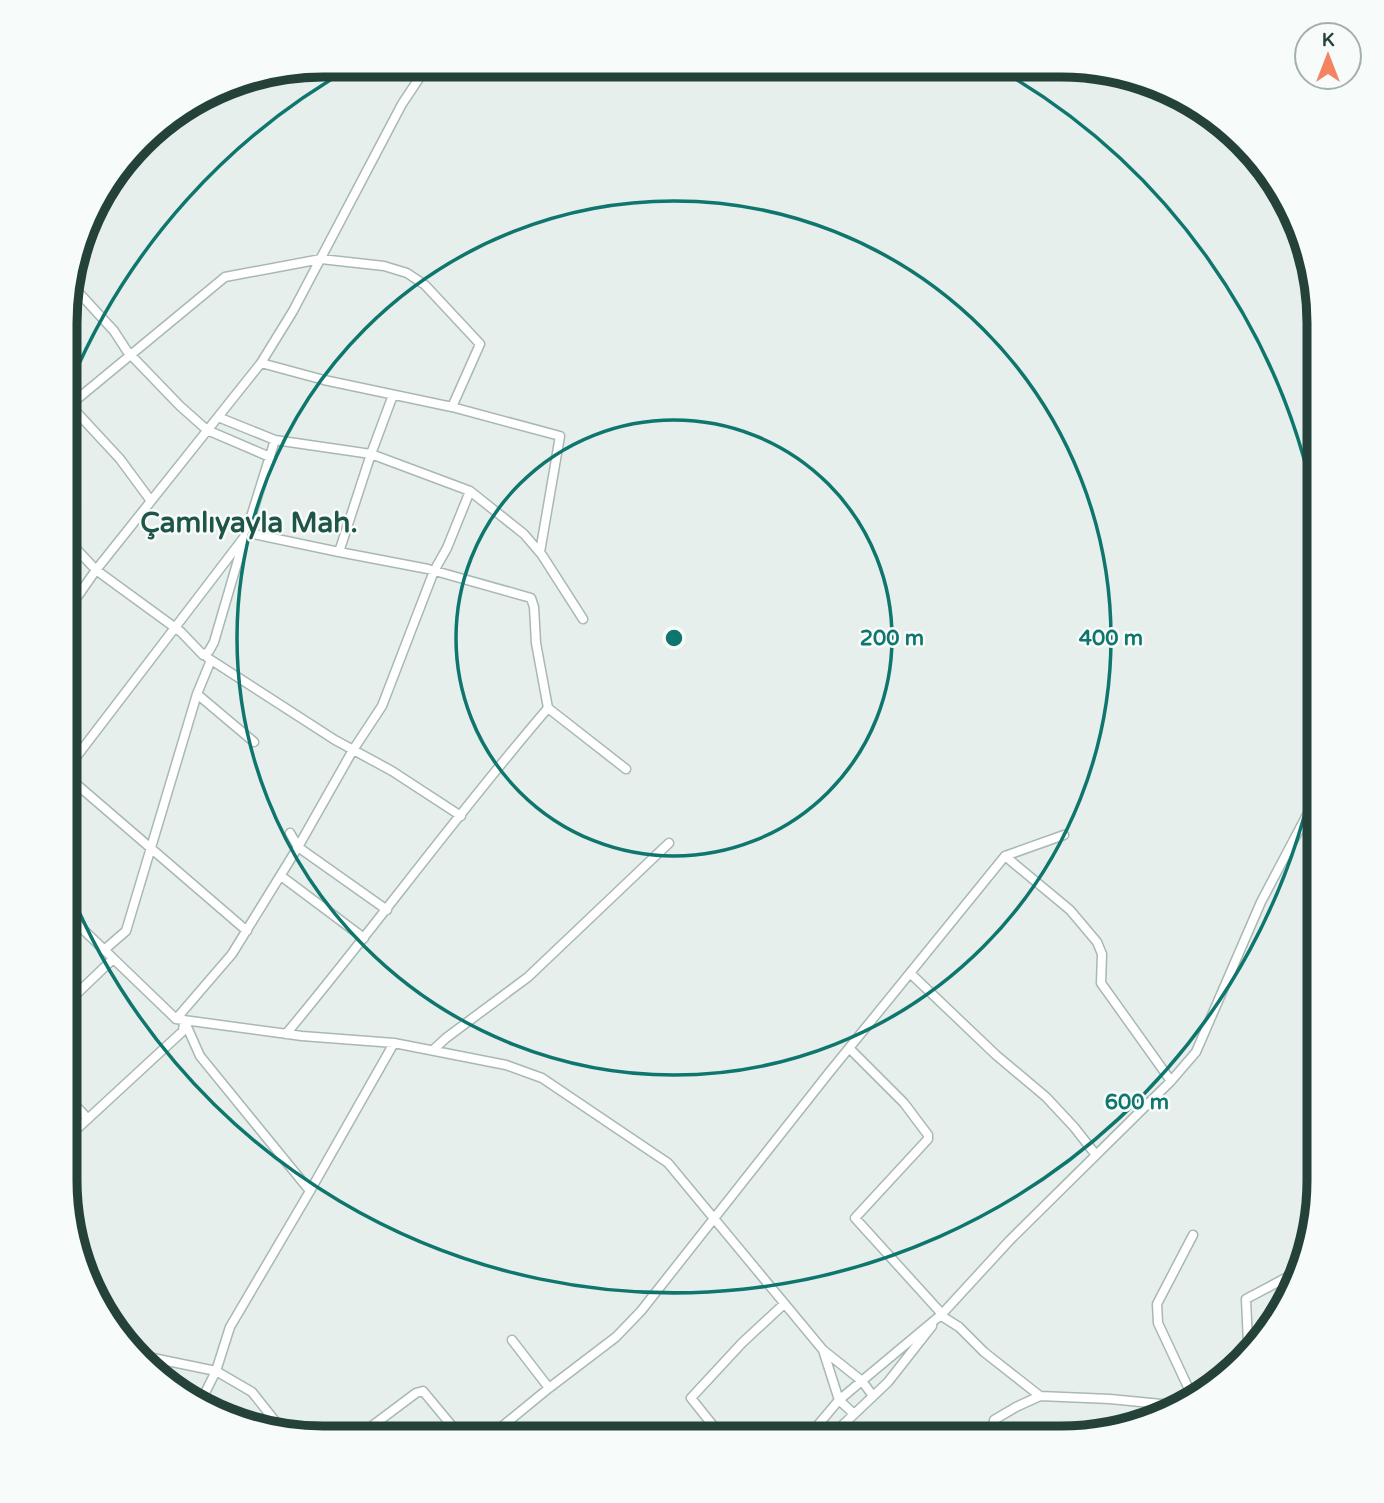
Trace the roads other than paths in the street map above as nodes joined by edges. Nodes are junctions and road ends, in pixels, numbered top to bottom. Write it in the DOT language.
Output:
graph roads {
  1 [pos="419,78"];
  2 [pos="321,259"];
  3 [pos="79,293"];
  4 [pos="130,354"];
  5 [pos="261,363"];
  6 [pos="393,395"];
  7 [pos="77,398"];
  8 [pos="452,407"];
  9 [pos="77,412"];
  10 [pos="218,416"];
  11 [pos="207,430"];
  12 [pos="275,440"];
  13 [pos="371,454"];
  14 [pos="270,457"];
  15 [pos="470,491"];
  16 [pos="151,501"];
  17 [pos="245,536"];
  18 [pos="77,550"];
  19 [pos="339,552"];
  20 [pos="540,552"];
  21 [pos="96,570"];
  22 [pos="434,571"];
  23 [pos="77,597"];
  24 [pos="583,619"];
  25 [pos="175,627"];
  26 [pos="207,657"];
  27 [pos="197,694"];
  28 [pos="548,708"];
  29 [pos="254,742"];
  30 [pos="352,750"];
  31 [pos="77,755"];
  32 [pos="626,769"];
  33 [pos="78,785"];
  34 [pos="461,816"];
  35 [pos="1307,816"];
  36 [pos="290,833"];
  37 [pos="1064,835"];
  38 [pos="669,843"];
  39 [pos="150,847"];
  40 [pos="298,847"];
  41 [pos="1005,856"];
  42 [pos="281,876"];
  43 [pos="387,910"];
  44 [pos="78,924"];
  45 [pos="247,931"];
  46 [pos="364,938"];
  47 [pos="104,950"];
  48 [pos="113,959"];
  49 [pos="910,973"];
  50 [pos="78,993"];
  51 [pos="180,1020"];
  52 [pos="286,1034"];
  53 [pos="394,1043"];
  54 [pos="849,1048"];
  55 [pos="433,1050"];
  56 [pos="1171,1081"];
  57 [pos="78,1108"];
  58 [pos="88,1119"];
  59 [pos="78,1128"];
  60 [pos="1096,1155"];
  61 [pos="310,1191"];
  62 [pos="713,1218"];
  63 [pos="1193,1235"];
  64 [pos="1286,1278"];
  65 [pos="784,1304"];
  66 [pos="941,1315"];
  67 [pos="512,1340"];
  68 [pos="1248,1340"];
  69 [pos="824,1350"];
  70 [pos="154,1358"];
  71 [pos="216,1371"];
  72 [pos="862,1381"];
  73 [pos="549,1388"];
  74 [pos="1189,1390"];
  75 [pos="204,1395"];
  76 [pos="873,1396"];
  77 [pos="1040,1396"];
  78 [pos="839,1400"];
  79 [pos="1162,1404"];
  80 [pos="853,1413"];
  81 [pos="276,1421"];
  82 [pos="713,1425"];
  83 [pos="818,1425"];
  84 [pos="841,1425"];
  85 [pos="994,1425"];
  86 [pos="372,1426"];
  87 [pos="452,1426"];
  88 [pos="503,1426"];
  1 -- 2 [label="street"];
  2 -- 4 [label="street"];
  2 -- 5 [label="street"];
  2 -- 8 [label="street"];
  3 -- 4 [label="street"];
  4 -- 7 [label="street"];
  4 -- 11 [label="street"];
  5 -- 6 [label="street"];
  5 -- 10 [label="street"];
  6 -- 8 [label="street"];
  6 -- 13 [label="street"];
  8 -- 20 [label="street"];
  9 -- 16 [label="street"];
  10 -- 11 [label="street"];
  10 -- 12 [label="street"];
  11 -- 14 [label="street"];
  11 -- 16 [label="street"];
  12 -- 13 [label="street"];
  12 -- 14 [label="street"];
  13 -- 15 [label="street"];
  13 -- 19 [label="street"];
  14 -- 17 [label="street"];
  15 -- 20 [label="street"];
  15 -- 22 [label="street"];
  16 -- 21 [label="street"];
  17 -- 19 [label="street"];
  17 -- 25 [label="street"];
  17 -- 26 [label="street"];
  18 -- 21 [label="street"];
  19 -- 22 [label="street"];
  20 -- 24 [label="street"];
  21 -- 23 [label="street"];
  21 -- 25 [label="street"];
  22 -- 28 [label="street"];
  22 -- 30 [label="street"];
  25 -- 26 [label="street"];
  25 -- 31 [label="street"];
  26 -- 27 [label="street"];
  26 -- 30 [label="street"];
  27 -- 29 [label="street"];
  27 -- 39 [label="street"];
  28 -- 32 [label="street"];
  28 -- 34 [label="street"];
  30 -- 34 [label="street"];
  30 -- 40 [label="street"];
  33 -- 39 [label="street"];
  34 -- 43 [label="street"];
  35 -- 56 [label="street"];
  36 -- 40 [label="street"];
  37 -- 41 [label="street"];
  38 -- 55 [label="street"];
  39 -- 45 [label="street"];
  39 -- 47 [label="street"];
  40 -- 42 [label="street"];
  40 -- 43 [label="street"];
  41 -- 49 [label="street"];
  41 -- 56 [label="street"];
  42 -- 45 [label="street"];
  42 -- 46 [label="street"];
  43 -- 46 [label="street"];
  44 -- 47 [label="street"];
  45 -- 51 [label="street"];
  46 -- 52 [label="street"];
  47 -- 48 [label="street"];
  48 -- 50 [label="street"];
  48 -- 51 [label="street"];
  49 -- 54 [label="street"];
  49 -- 60 [label="street"];
  51 -- 52 [label="street"];
  51 -- 58 [label="street"];
  51 -- 61 [label="street"];
  52 -- 53 [label="street"];
  53 -- 55 [label="street"];
  53 -- 61 [label="street"];
  54 -- 62 [label="street"];
  54 -- 66 [label="street"];
  55 -- 62 [label="street"];
  56 -- 60 [label="street"];
  57 -- 58 [label="street"];
  58 -- 59 [label="street"];
  60 -- 66 [label="street"];
  61 -- 71 [label="street"];
  62 -- 65 [label="street"];
  62 -- 73 [label="street"];
  63 -- 74 [label="street"];
  64 -- 68 [label="street"];
  65 -- 69 [label="street"];
  65 -- 82 [label="street"];
  66 -- 72 [label="street"];
  66 -- 76 [label="street"];
  66 -- 77 [label="street"];
  67 -- 73 [label="street"];
  69 -- 72 [label="street"];
  69 -- 78 [label="street"];
  70 -- 71 [label="street"];
  71 -- 75 [label="street"];
  71 -- 81 [label="street"];
  72 -- 76 [label="street"];
  72 -- 78 [label="street"];
  73 -- 88 [label="street"];
  76 -- 80 [label="street"];
  77 -- 79 [label="street"];
  77 -- 85 [label="street"];
  78 -- 80 [label="street"];
  78 -- 83 [label="street"];
  80 -- 84 [label="street"];
  86 -- 87 [label="street"];
}
